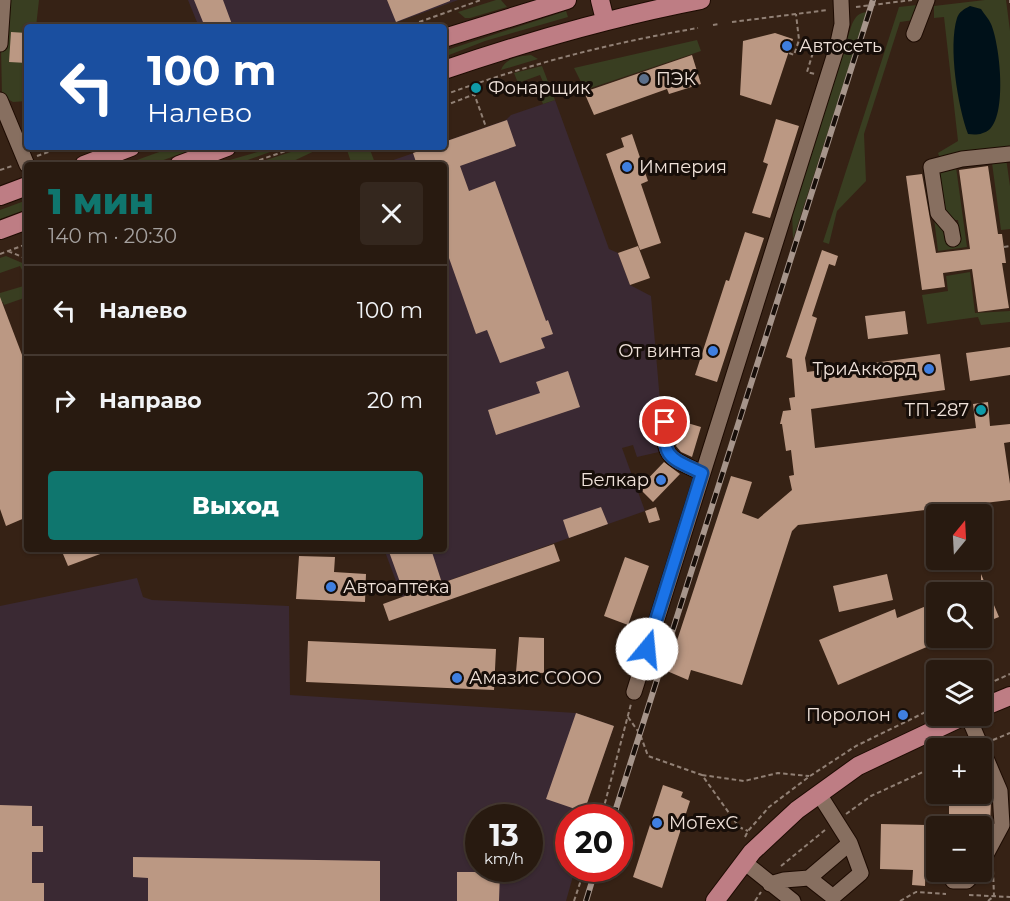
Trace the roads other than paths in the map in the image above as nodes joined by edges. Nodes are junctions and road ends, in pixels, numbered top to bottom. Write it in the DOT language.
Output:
graph roads {
  1 [pos="3,0"];
  2 [pos="567,0"];
  3 [pos="600,0"];
  4 [pos="701,0"];
  5 [pos="927,0"];
  6 [pos="844,6"];
  7 [pos="1,18"];
  8 [pos="605,20"];
  9 [pos="914,34"];
  10 [pos="447,37"];
  11 [pos="0,44"];
  12 [pos="447,69"];
  13 [pos="0,100"];
  14 [pos="123,150"];
  15 [pos="219,150"];
  16 [pos="1010,154"];
  17 [pos="26,162"];
  18 [pos="92,162"];
  19 [pos="187,162"];
  20 [pos="24,187"];
  21 [pos="0,196"];
  22 [pos="24,221"];
  23 [pos="0,230"];
  24 [pos="953,239"];
  25 [pos="665,422"];
  26 [pos="702,473"];
  27 [pos="634,692"];
  28 [pos="1010,696"];
  29 [pos="992,703"];
  30 [pos="944,726"];
  31 [pos="971,726"];
  32 [pos="819,794"];
  33 [pos="850,843"];
  34 [pos="992,852"];
  35 [pos="744,862"];
  36 [pos="809,878"];
  37 [pos="962,882"];
  38 [pos="770,884"];
  39 [pos="951,887"];
  40 [pos="715,901"];
  41 [pos="793,901"];
  1 -- 7 [label="lane"];
  2 -- 10 [label="main road"];
  3 -- 8 [label="main road"];
  4 -- 8 [label="main road"];
  5 -- 9 [label="lane"];
  6 -- 26 [label="lane"];
  7 -- 11 [label="lane"];
  8 -- 12 [label="main road"];
  13 -- 17 [label="lane"];
  14 -- 18 [label="main road"];
  15 -- 19 [label="main road"];
  16 -- 24 [label="lane"];
  20 -- 21 [label="main road"];
  22 -- 23 [label="main road"];
  25 -- 26 [label="lane"];
  26 -- 27 [label="lane"];
  28 -- 29 [label="main road"];
  30 -- 32 [label="main road"];
  31 -- 34 [label="lane"];
  32 -- 33 [label="lane"];
  32 -- 35 [label="main road"];
  33 -- 36 [label="lane"];
  33 -- 36 [label="lane"];
  35 -- 38 [label="lane"];
  35 -- 40 [label="main road"];
  36 -- 38 [label="lane"];
  37 -- 39 [label="lane"];
  38 -- 41 [label="lane"];
}
